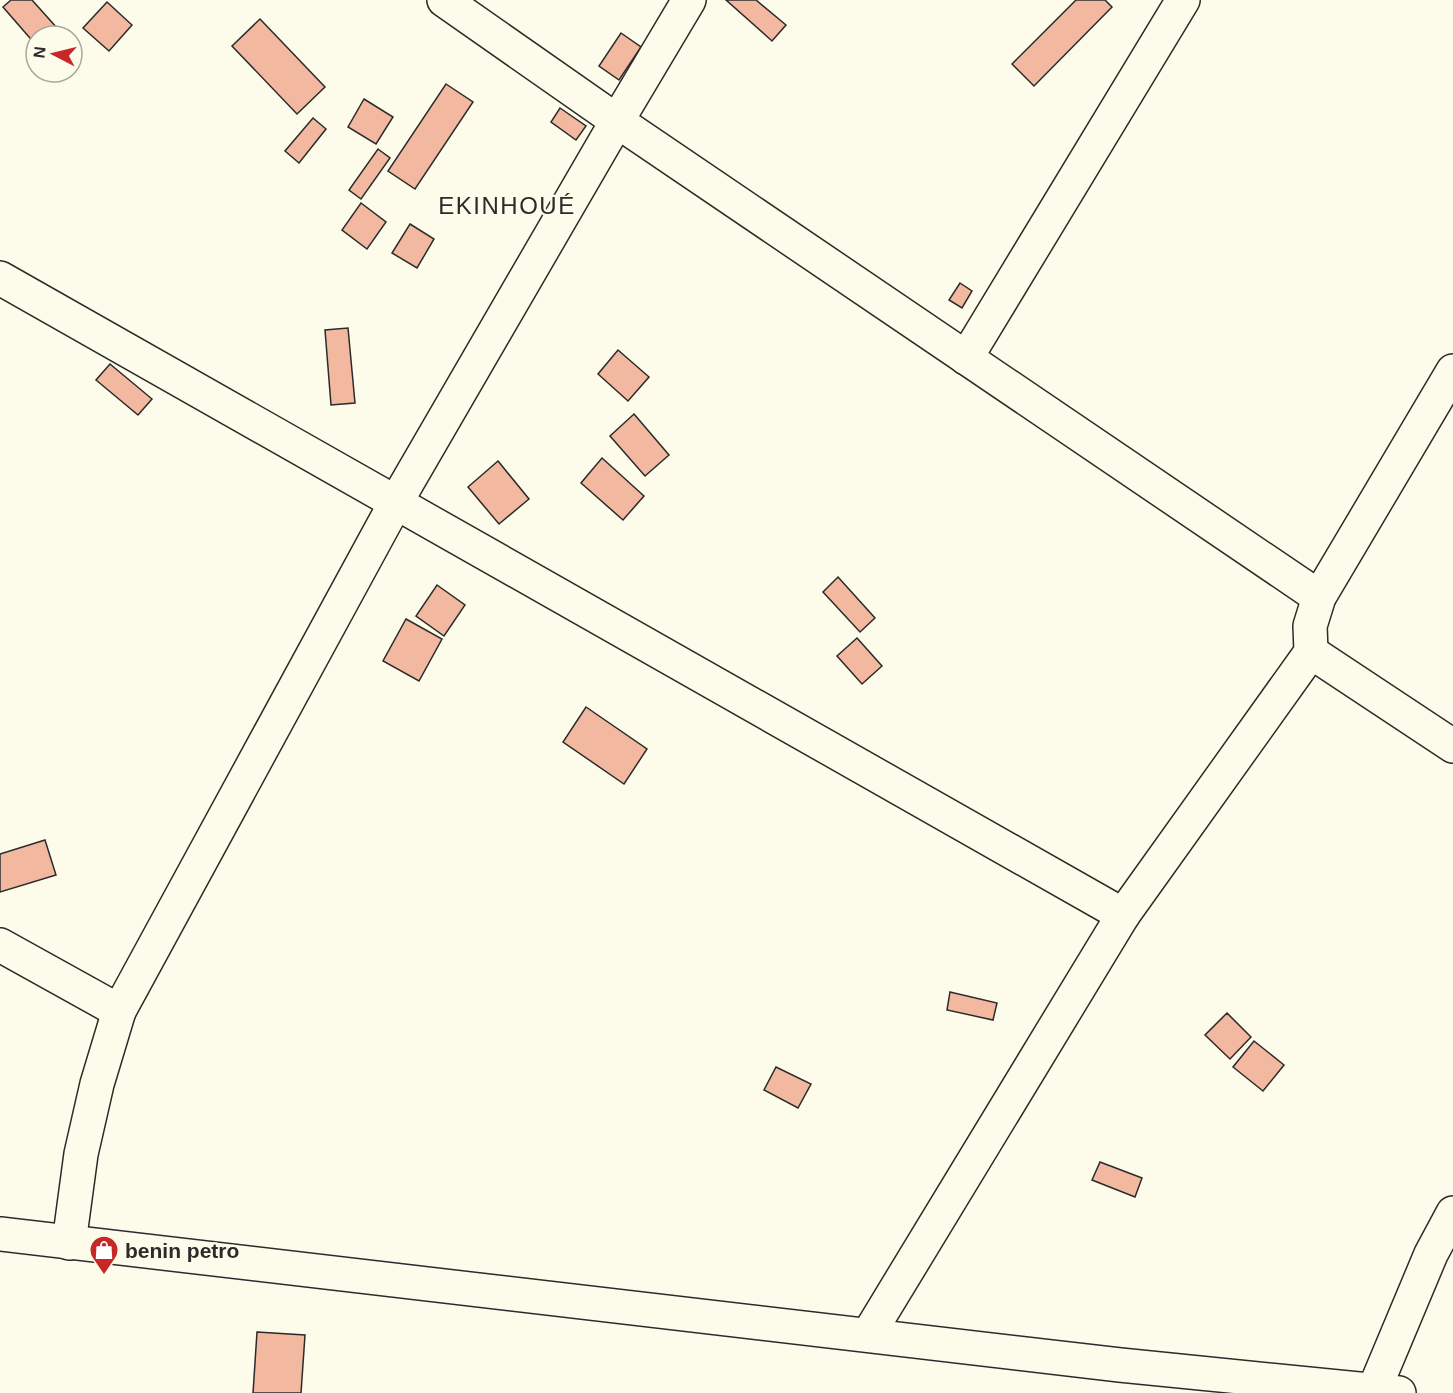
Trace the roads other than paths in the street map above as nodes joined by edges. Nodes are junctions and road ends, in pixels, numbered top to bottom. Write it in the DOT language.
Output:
graph roads {
  1 [pos="444,0"];
  2 [pos="689,0"];
  3 [pos="1183,0"];
  4 [pos="617,121"];
  5 [pos="0,278"];
  6 [pos="966,358"];
  7 [pos="1453,371"];
  8 [pos="1443,411"];
  9 [pos="396,502"];
  10 [pos="1319,597"];
  11 [pos="1311,652"];
  12 [pos="1453,746"];
  13 [pos="1123,915"];
  14 [pos="0,945"];
  15 [pos="118,1011"];
  16 [pos="1453,1213"];
  17 [pos="0,1234"];
  18 [pos="69,1243"];
  19 [pos="868,1335"];
  20 [pos="1387,1391"];
  1 -- 4 [label="street"];
  2 -- 4 [label="street"];
  3 -- 6 [label="street"];
  4 -- 6 [label="street"];
  4 -- 9 [label="street"];
  5 -- 9 [label="street"];
  6 -- 10 [label="street"];
  7 -- 8 [label="street"];
  8 -- 10 [label="street"];
  9 -- 13 [label="street"];
  9 -- 15 [label="street"];
  10 -- 11 [label="street"];
  11 -- 12 [label="street"];
  11 -- 13 [label="street"];
  13 -- 19 [label="street"];
  14 -- 15 [label="street"];
  15 -- 18 [label="street"];
  16 -- 20 [label="street"];
  17 -- 18 [label="street"];
  18 -- 19 [label="street"];
  19 -- 20 [label="street"];
}
